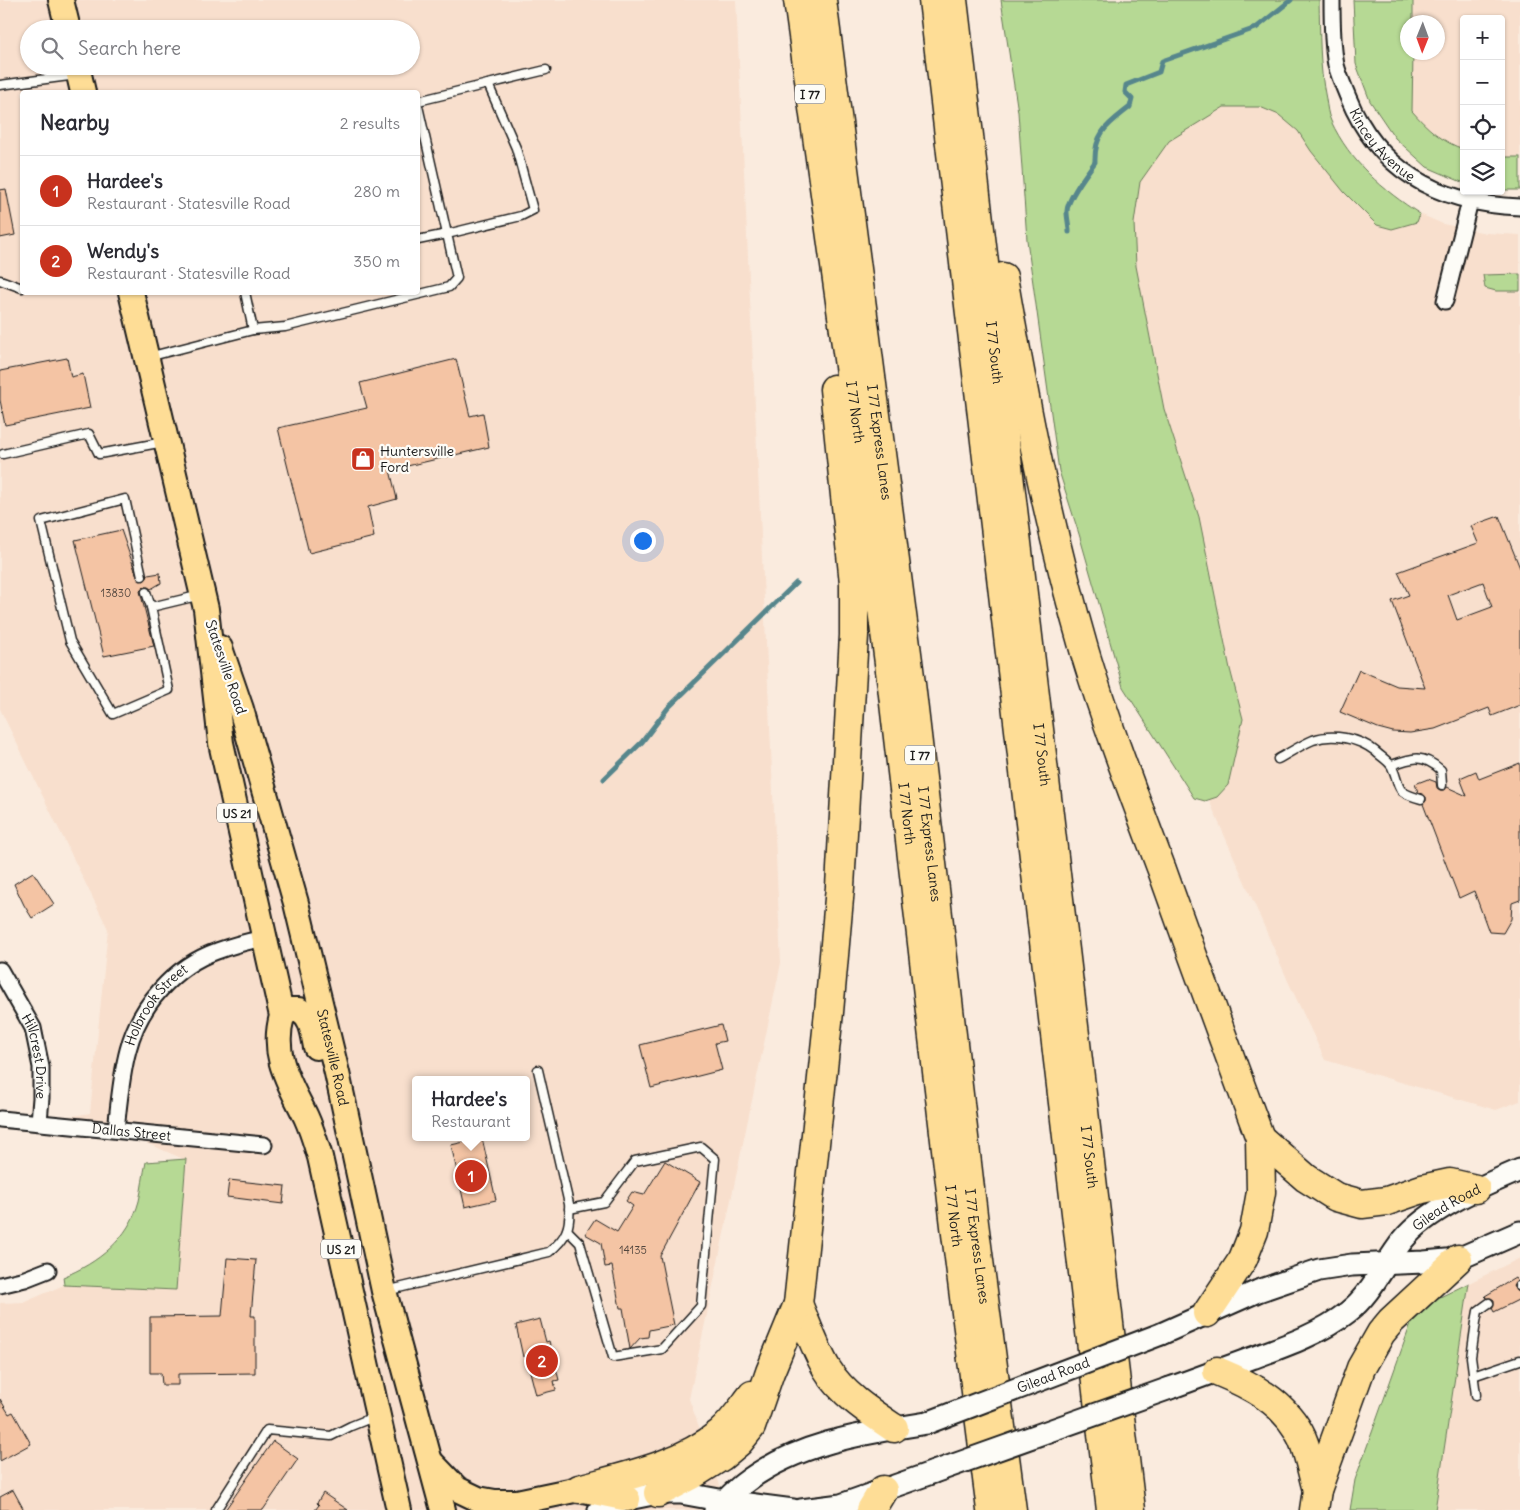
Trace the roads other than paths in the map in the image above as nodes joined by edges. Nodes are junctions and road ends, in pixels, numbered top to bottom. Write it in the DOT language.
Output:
graph roads {
  1 [pos="61,0"];
  2 [pos="798,0"];
  3 [pos="822,0"];
  4 [pos="933,0"];
  5 [pos="954,0"];
  6 [pos="1332,0"];
  7 [pos="66,20"];
  8 [pos="546,70"];
  9 [pos="80,78"];
  10 [pos="488,84"];
  11 [pos="0,85"];
  12 [pos="420,101"];
  13 [pos="420,115"];
  14 [pos="823,188"];
  15 [pos="1470,201"];
  16 [pos="1520,207"];
  17 [pos="447,234"];
  18 [pos="420,240"];
  19 [pos="0,280"];
  20 [pos="20,287"];
  21 [pos="420,293"];
  22 [pos="132,295"];
  23 [pos="246,295"];
  24 [pos="413,295"];
  25 [pos="1445,301"];
  26 [pos="253,330"];
  27 [pos="146,358"];
  28 [pos="166,441"];
  29 [pos="3,454"];
  30 [pos="142,576"];
  31 [pos="146,592"];
  32 [pos="204,602"];
  33 [pos="151,607"];
  34 [pos="1278,759"];
  35 [pos="1392,766"];
  36 [pos="1442,785"];
  37 [pos="1421,799"];
  38 [pos="265,938"];
  39 [pos="0,970"];
  40 [pos="282,1016"];
  41 [pos="538,1070"];
  42 [pos="337,1073"];
  43 [pos="0,1119"];
  44 [pos="39,1122"];
  45 [pos="116,1130"];
  46 [pos="1260,1138"];
  47 [pos="264,1145"];
  48 [pos="1520,1170"];
  49 [pos="1476,1189"];
  50 [pos="569,1210"];
  51 [pos="568,1230"];
  52 [pos="1520,1232"];
  53 [pos="1458,1259"];
  54 [pos="1388,1263"];
  55 [pos="48,1270"];
  56 [pos="0,1285"];
  57 [pos="384,1291"];
  58 [pos="1489,1303"];
  59 [pos="798,1304"];
  60 [pos="1207,1313"];
  61 [pos="1520,1360"];
  62 [pos="1217,1371"];
  63 [pos="770,1372"];
  64 [pos="1474,1376"];
  65 [pos="1476,1396"];
  66 [pos="378,1415"];
  67 [pos="894,1428"];
  68 [pos="430,1461"];
  69 [pos="393,1487"];
  70 [pos="579,1489"];
  71 [pos="658,1493"];
  72 [pos="628,1499"];
  73 [pos="877,1500"];
  74 [pos="1315,1500"];
  75 [pos="720,1506"];
  76 [pos="216,1510"];
  77 [pos="388,1510"];
  78 [pos="399,1510"];
  79 [pos="443,1510"];
  80 [pos="599,1510"];
  81 [pos="793,1510"];
  82 [pos="801,1510"];
  83 [pos="991,1510"];
  84 [pos="1012,1510"];
  85 [pos="1111,1510"];
  86 [pos="1131,1510"];
  1 -- 7 [label="main road"];
  2 -- 14 [label="highway, I 77 North / I 77"];
  3 -- 84 [label="highway, I 77 Express Lanes / I 77"];
  4 -- 85 [label="highway"];
  5 -- 46 [label="highway"];
  5 -- 86 [label="highway, I 77 South"];
  6 -- 15 [label="street, Kincey Avenue"];
  8 -- 10 [label="lane"];
  9 -- 11 [label="lane"];
  10 -- 12 [label="lane"];
  10 -- 17 [label="lane"];
  13 -- 17 [label="lane"];
  14 -- 59 [label="highway"];
  14 -- 83 [label="highway, I 77 North / I 77"];
  15 -- 16 [label="street, Kincey Avenue"];
  15 -- 25 [label="street"];
  17 -- 18 [label="lane"];
  17 -- 21 [label="lane"];
  19 -- 20 [label="lane"];
  22 -- 27 [label="main road, Statesville Road / US 21"];
  23 -- 26 [label="lane"];
  24 -- 26 [label="lane"];
  26 -- 27 [label="lane"];
  27 -- 28 [label="main road, Statesville Road / US 21"];
  28 -- 29 [label="lane"];
  28 -- 32 [label="main road, Statesville Road / US 21"];
  30 -- 33 [label="lane"];
  31 -- 33 [label="lane"];
  32 -- 33 [label="lane"];
  32 -- 38 [label="main road, Statesville Road / US 21"];
  32 -- 42 [label="main road, Statesville Road / US 21"];
  34 -- 35 [label="lane"];
  35 -- 36 [label="lane"];
  35 -- 37 [label="lane"];
  38 -- 40 [label="main road, Statesville Road / US 21"];
  38 -- 45 [label="street, Holbrook Street"];
  39 -- 44 [label="street, Hillcrest Drive"];
  40 -- 42 [label="main road"];
  40 -- 66 [label="main road, Statesville Road / US 21"];
  41 -- 50 [label="lane"];
  42 -- 57 [label="main road, Statesville Road / US 21"];
  43 -- 44 [label="street, Dallas Street"];
  44 -- 45 [label="street, Dallas Street"];
  45 -- 47 [label="street, Dallas Street"];
  46 -- 49 [label="highway"];
  46 -- 60 [label="highway"];
  48 -- 49 [label="main road, Gilead Road"];
  49 -- 54 [label="main road, Gilead Road"];
  50 -- 51 [label="lane"];
  50 -- 51 [label="lane"];
  51 -- 57 [label="lane"];
  52 -- 53 [label="main road, Gilead Road"];
  53 -- 54 [label="main road, Gilead Road"];
  53 -- 74 [label="highway"];
  54 -- 60 [label="main road, Gilead Road"];
  54 -- 62 [label="main road, Gilead Road"];
  55 -- 56 [label="street"];
  57 -- 68 [label="main road, Statesville Road / US 21"];
  58 -- 64 [label="lane"];
  59 -- 63 [label="highway"];
  59 -- 67 [label="highway"];
  60 -- 67 [label="main road, Gilead Road, bridge"];
  61 -- 64 [label="lane"];
  62 -- 73 [label="main road, Gilead Road, bridge"];
  62 -- 74 [label="highway"];
  63 -- 70 [label="highway"];
  63 -- 71 [label="highway"];
  64 -- 65 [label="lane"];
  66 -- 69 [label="main road, Statesville Road / US 21"];
  66 -- 76 [label="lane"];
  67 -- 75 [label="main road, Gilead Road"];
  68 -- 70 [label="main road"];
  68 -- 79 [label="main road, Statesville Road / US 21"];
  69 -- 77 [label="main road"];
  69 -- 78 [label="main road, Statesville Road / US 21"];
  70 -- 72 [label="main road"];
  71 -- 72 [label="main road"];
  71 -- 75 [label="main road"];
  72 -- 80 [label="main road"];
  73 -- 82 [label="main road, Gilead Road"];
  75 -- 81 [label="main road"];
}
